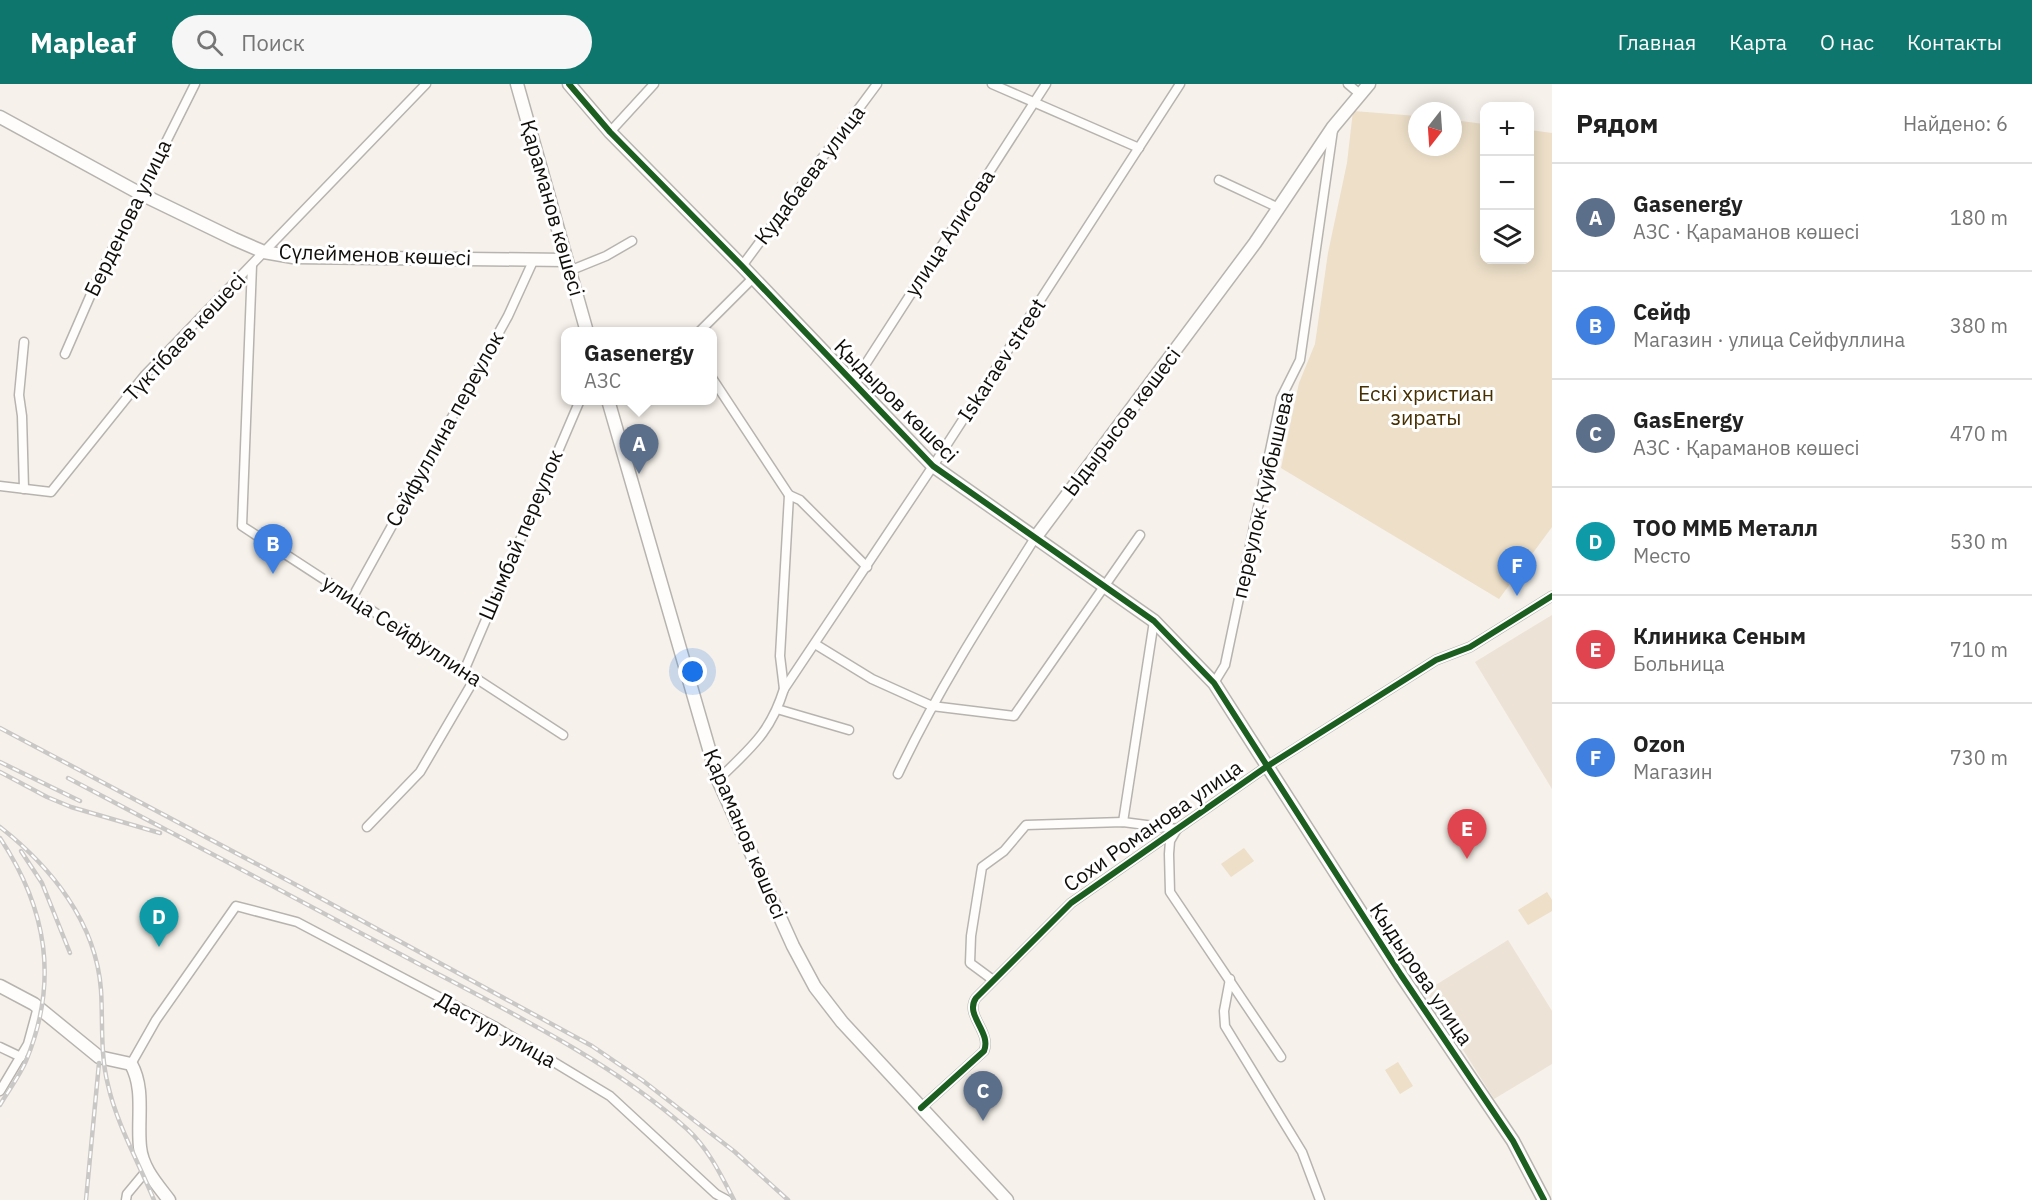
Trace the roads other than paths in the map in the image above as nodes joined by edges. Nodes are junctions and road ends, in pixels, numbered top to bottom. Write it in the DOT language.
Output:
graph roads {
  1 [pos="195,84"];
  2 [pos="426,84"];
  3 [pos="517,84"];
  4 [pos="569,84"];
  5 [pos="654,84"];
  6 [pos="877,84"];
  7 [pos="992,84"];
  8 [pos="1046,84"];
  9 [pos="1180,84"];
  10 [pos="1348,84"];
  11 [pos="1369,84"];
  12 [pos="1361,95"];
  13 [pos="1034,102"];
  14 [pos="0,117"];
  15 [pos="1333,127"];
  16 [pos="610,132"];
  17 [pos="1140,148"];
  18 [pos="1219,180"];
  19 [pos="139,193"];
  20 [pos="1279,208"];
  21 [pos="632,241"];
  22 [pos="264,252"];
  23 [pos="534,259"];
  24 [pos="252,265"];
  25 [pos="568,266"];
  26 [pos="742,266"];
  27 [pos="753,278"];
  28 [pos="586,327"];
  29 [pos="704,327"];
  30 [pos="24,342"];
  31 [pos="65,354"];
  32 [pos="850,379"];
  33 [pos="717,386"];
  34 [pos="578,405"];
  35 [pos="609,405"];
  36 [pos="933,466"];
  37 [pos="0,486"];
  38 [pos="24,489"];
  39 [pos="789,495"];
  40 [pos="1140,535"];
  41 [pos="1035,538"];
  42 [pos="867,567"];
  43 [pos="1104,584"];
  44 [pos="1552,596"];
  45 [pos="352,598"];
  46 [pos="1154,621"];
  47 [pos="815,644"];
  48 [pos="464,671"];
  49 [pos="475,678"];
  50 [pos="1214,683"];
  51 [pos="784,688"];
  52 [pos="932,706"];
  53 [pos="777,709"];
  54 [pos="849,730"];
  55 [pos="563,735"];
  56 [pos="1266,767"];
  57 [pos="898,774"];
  58 [pos="718,780"];
  59 [pos="1123,822"];
  60 [pos="367,827"];
  61 [pos="1178,829"];
  62 [pos="1230,979"];
  63 [pos="993,980"];
  64 [pos="0,986"];
  65 [pos="36,1006"];
  66 [pos="0,1047"];
  67 [pos="21,1057"];
  68 [pos="1281,1058"];
  69 [pos="131,1064"];
  70 [pos="0,1091"];
  71 [pos="921,1108"];
  72 [pos="147,1170"];
  73 [pos="126,1200"];
  74 [pos="169,1200"];
  75 [pos="727,1200"];
  76 [pos="1007,1200"];
  77 [pos="1320,1200"];
  78 [pos="1544,1200"];
  1 -- 19 [label="street, Берденова улица"];
  2 -- 22 [label="street, Түктібаев көшесі"];
  3 -- 25 [label="street, Қараманов көшесі"];
  4 -- 16 [label="street, Қыдыров көшесі"];
  5 -- 16 [label="street"];
  6 -- 26 [label="street, Кудабаева улица"];
  7 -- 13 [label="street"];
  8 -- 13 [label="street, улица Алисова"];
  9 -- 17 [label="street, Iskaraev street"];
  10 -- 12 [label="street"];
  11 -- 12 [label="street, Ыдырысов көшесі"];
  12 -- 15 [label="street, Ыдырысов көшесі"];
  13 -- 17 [label="street"];
  13 -- 32 [label="street, улица Алисова"];
  14 -- 19 [label="street, Сүлейменов көшесі"];
  15 -- 20 [label="street, Ыдырысов көшесі"];
  15 -- 50 [label="street, переулок Куйбышева"];
  16 -- 26 [label="street, Қыдыров көшесі"];
  17 -- 36 [label="street, Iskaraev street"];
  18 -- 20 [label="street"];
  19 -- 22 [label="street, Сүлейменов көшесі"];
  19 -- 31 [label="street, Берденова улица"];
  20 -- 41 [label="street, Ыдырысов көшесі"];
  21 -- 25 [label="street"];
  22 -- 23 [label="street, Сүлейменов көшесі"];
  22 -- 24 [label="street, Түктібаев көшесі"];
  23 -- 25 [label="street, Сүлейменов көшесі"];
  23 -- 45 [label="street, Сейфуллина переулок"];
  24 -- 38 [label="street, Түктібаев көшесі"];
  24 -- 45 [label="street, улица Сейфуллина"];
  25 -- 28 [label="street, Қараманов көшесі"];
  26 -- 27 [label="street, Қыдыров көшесі"];
  27 -- 29 [label="street"];
  27 -- 32 [label="street, Қыдыров көшесі"];
  30 -- 38 [label="street"];
  32 -- 36 [label="street, Қыдыров көшесі"];
  33 -- 39 [label="street"];
  34 -- 48 [label="street, Шымбай переулок"];
  35 -- 58 [label="street, Қараманов көшесі"];
  36 -- 41 [label="street, Қыдыров көшесі"];
  36 -- 42 [label="street, Iskaraev street"];
  37 -- 38 [label="street"];
  39 -- 42 [label="street"];
  39 -- 51 [label="street"];
  40 -- 43 [label="street"];
  41 -- 43 [label="street, Қыдыров көшесі"];
  41 -- 52 [label="street, Ыдырысов көшесі"];
  42 -- 47 [label="street, Iskaraev street"];
  43 -- 46 [label="street, Қыдыров көшесі"];
  43 -- 52 [label="street"];
  44 -- 56 [label="street, Сохи Романова улица"];
  45 -- 48 [label="street, улица Сейфуллина"];
  46 -- 50 [label="street, Қыдыров көшесі"];
  46 -- 59 [label="street"];
  47 -- 51 [label="street, Iskaraev street"];
  47 -- 52 [label="street"];
  48 -- 49 [label="street, улица Сейфуллина"];
  49 -- 55 [label="street, улица Сейфуллина"];
  49 -- 60 [label="street"];
  50 -- 56 [label="street, Қыдыров көшесі"];
  51 -- 53 [label="street, Iskaraev street"];
  52 -- 57 [label="street, Ыдырысов көшесі"];
  53 -- 54 [label="street"];
  53 -- 58 [label="street, Iskaraev street"];
  56 -- 61 [label="street, Сохи Романова улица"];
  56 -- 78 [label="street, Кыдырова улица"];
  58 -- 71 [label="street, Қараманов көшесі"];
  59 -- 61 [label="street"];
  59 -- 63 [label="street"];
  61 -- 62 [label="street"];
  61 -- 63 [label="street, Сохи Романова улица"];
  62 -- 68 [label="street"];
  62 -- 77 [label="street"];
  63 -- 71 [label="street, Сохи Романова улица"];
  64 -- 65 [label="street"];
  65 -- 67 [label="street"];
  65 -- 69 [label="street"];
  66 -- 67 [label="street"];
  67 -- 70 [label="street"];
  69 -- 72 [label="street"];
  69 -- 75 [label="street, Дастур улица"];
  71 -- 76 [label="street, Қараманов көшесі"];
  72 -- 73 [label="street"];
  72 -- 74 [label="street"];
}
